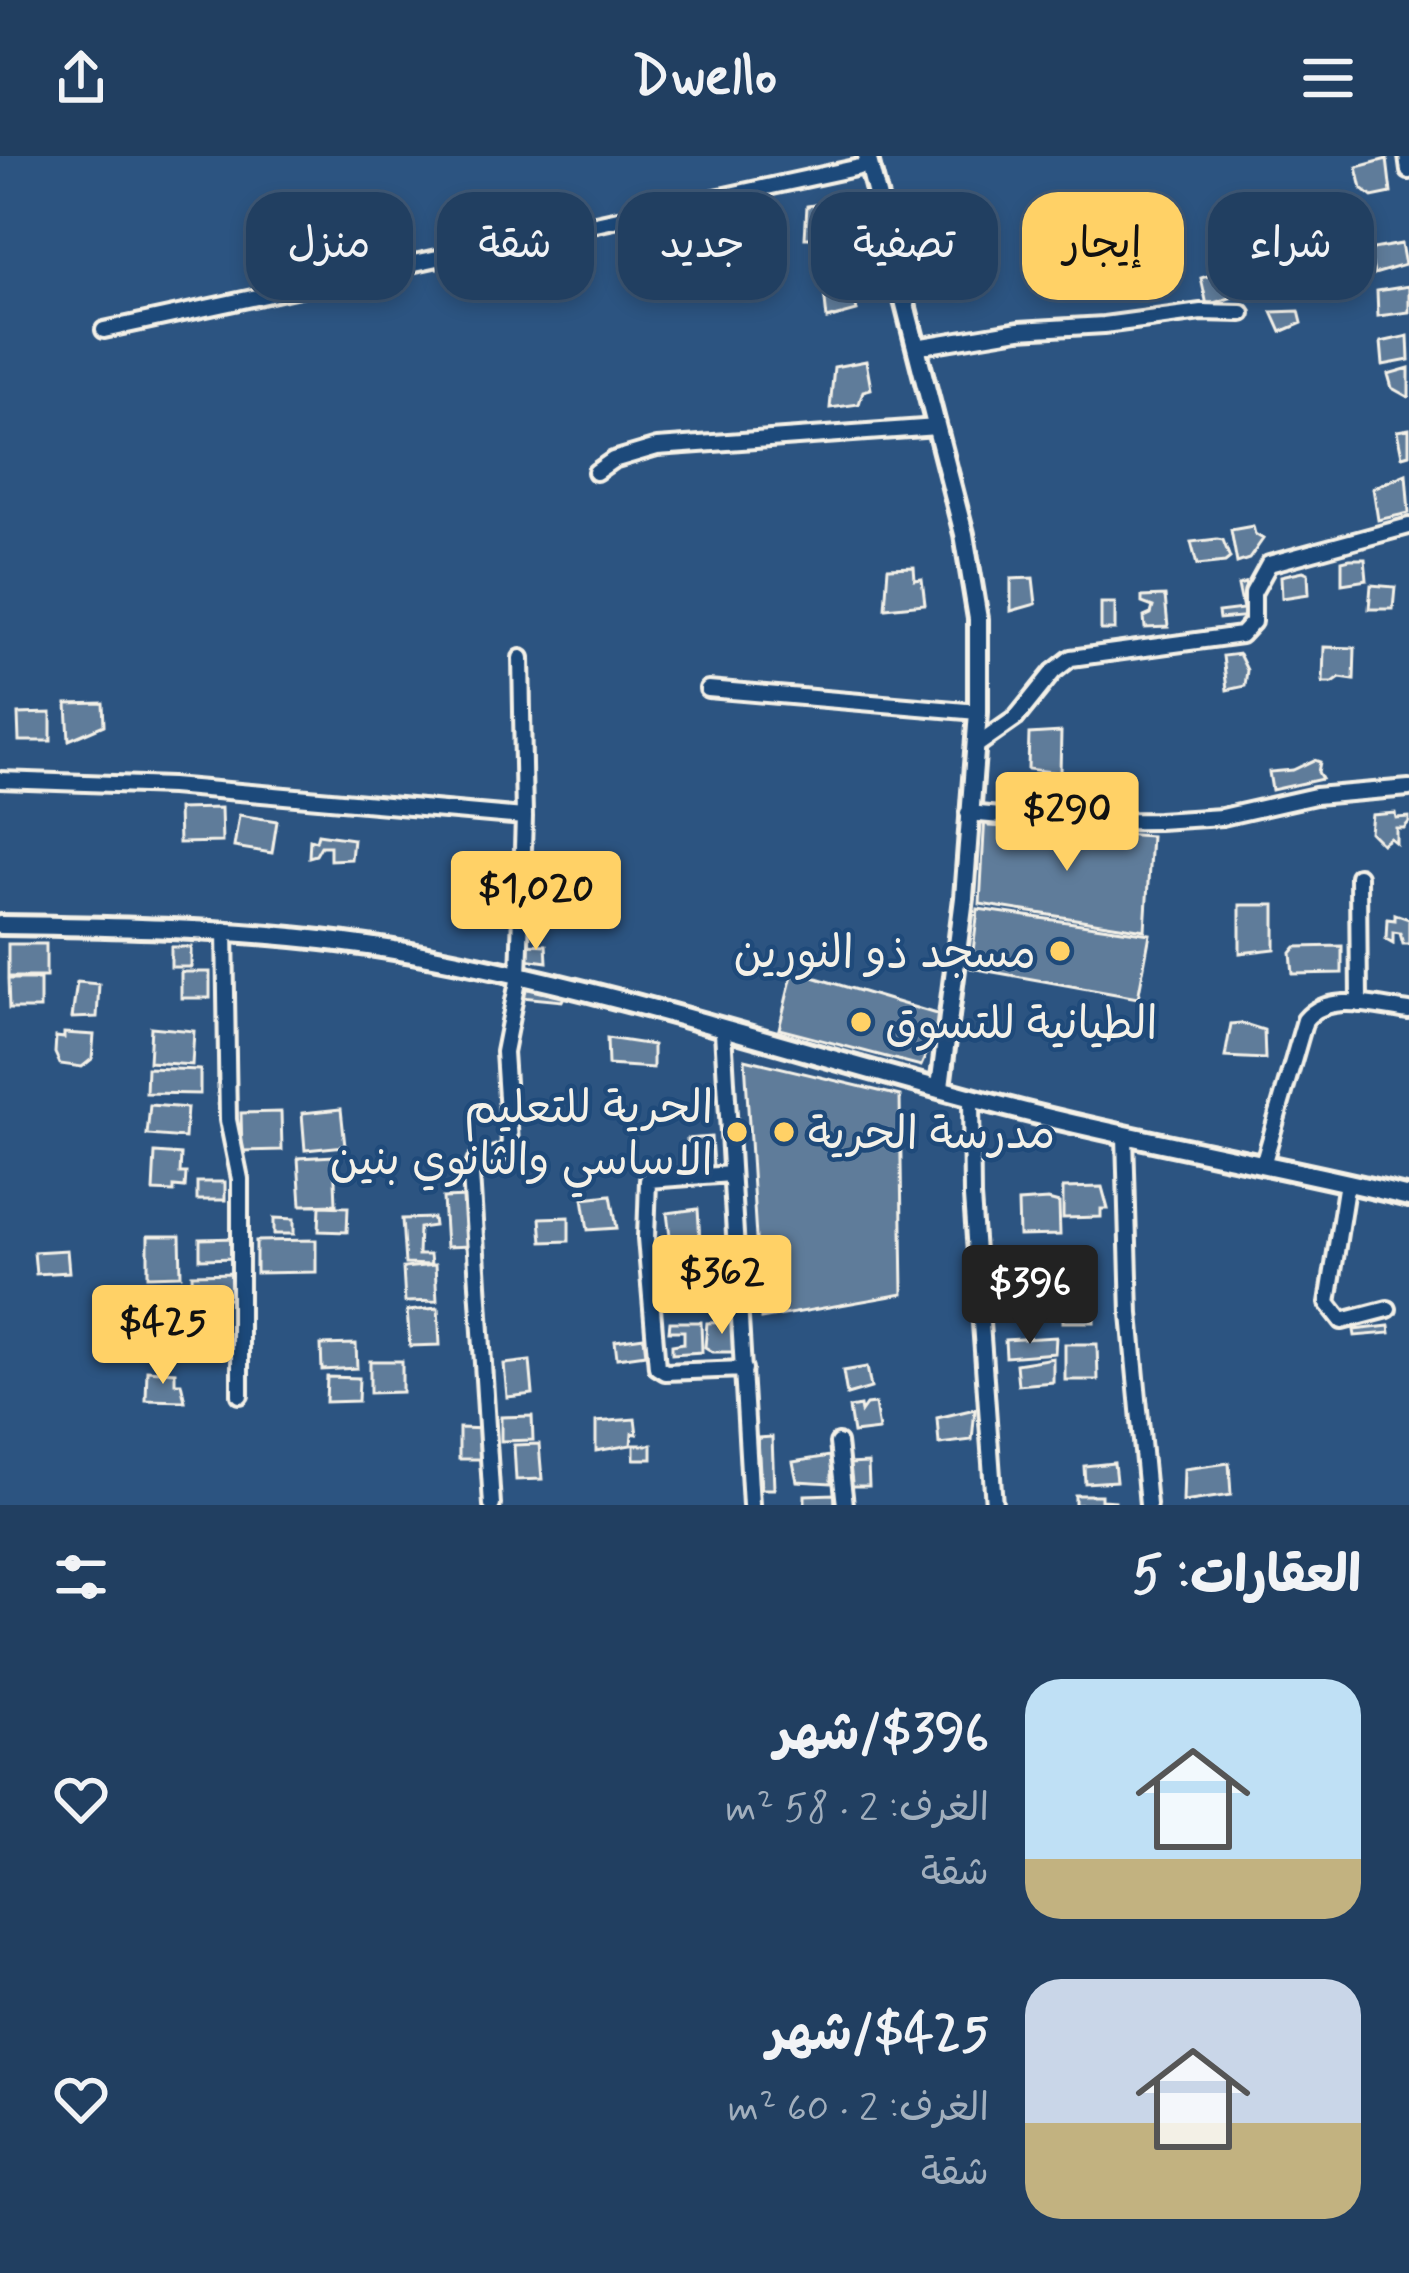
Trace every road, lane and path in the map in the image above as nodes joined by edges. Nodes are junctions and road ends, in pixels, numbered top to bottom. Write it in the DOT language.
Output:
graph roads {
  1 [pos="1407,156"];
  2 [pos="868,160"];
  3 [pos="1409,171"];
  4 [pos="1242,313"];
  5 [pos="104,330"];
  6 [pos="916,347"];
  7 [pos="937,428"];
  8 [pos="596,472"];
  9 [pos="1409,526"];
  10 [pos="521,658"];
  11 [pos="708,689"];
  12 [pos="978,712"];
  13 [pos="976,746"];
  14 [pos="0,780"];
  15 [pos="1409,788"];
  16 [pos="968,813"];
  17 [pos="524,817"];
  18 [pos="1358,876"];
  19 [pos="0,926"];
  20 [pos="225,930"];
  21 [pos="519,976"];
  22 [pos="1359,1004"];
  23 [pos="1409,1011"];
  24 [pos="723,1031"];
  25 [pos="940,1087"];
  26 [pos="971,1098"];
  27 [pos="1125,1136"];
  28 [pos="1264,1165"];
  29 [pos="731,1174"];
  30 [pos="1346,1182"];
  31 [pos="1409,1197"];
  32 [pos="1388,1309"];
  33 [pos="744,1369"];
  34 [pos="240,1395"];
  35 [pos="838,1443"];
  36 [pos="492,1505"];
  37 [pos="751,1505"];
  38 [pos="844,1505"];
  39 [pos="994,1505"];
  40 [pos="1148,1505"];
  1 -- 3 [label="street"];
  2 -- 5 [label="street"];
  2 -- 6 [label="street"];
  4 -- 6 [label="street"];
  6 -- 7 [label="street"];
  7 -- 8 [label="street"];
  7 -- 12 [label="street"];
  9 -- 13 [label="street"];
  10 -- 17 [label="street"];
  11 -- 12 [label="street"];
  12 -- 13 [label="street"];
  13 -- 16 [label="street"];
  14 -- 17 [label="street"];
  15 -- 16 [label="street"];
  16 -- 25 [label="street"];
  17 -- 21 [label="street"];
  18 -- 22 [label="street"];
  19 -- 20 [label="street"];
  20 -- 21 [label="street"];
  20 -- 34 [label="street"];
  21 -- 24 [label="street"];
  21 -- 36 [label="street"];
  22 -- 23 [label="street"];
  22 -- 28 [label="street"];
  24 -- 25 [label="street"];
  24 -- 29 [label="street"];
  25 -- 26 [label="street"];
  26 -- 27 [label="street"];
  26 -- 39 [label="street"];
  27 -- 28 [label="street"];
  27 -- 40 [label="street"];
  28 -- 30 [label="street"];
  29 -- 33 [label="street"];
  29 -- 33 [label="street"];
  30 -- 31 [label="street"];
  30 -- 32 [label="street"];
  33 -- 37 [label="street"];
  35 -- 38 [label="street"];
}
